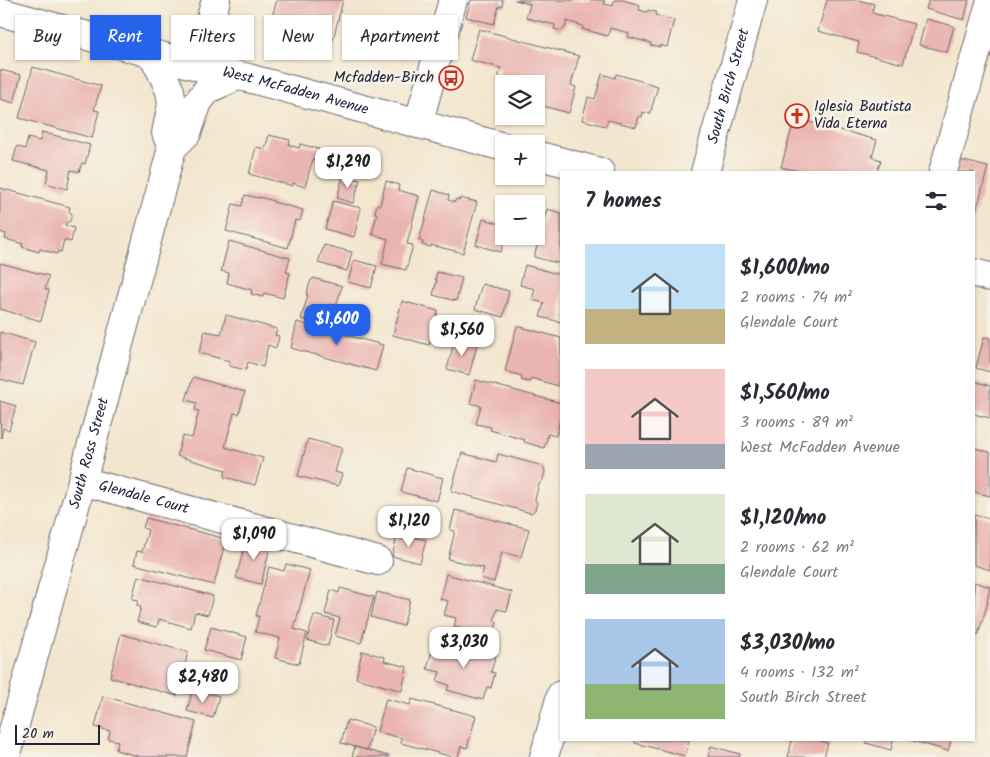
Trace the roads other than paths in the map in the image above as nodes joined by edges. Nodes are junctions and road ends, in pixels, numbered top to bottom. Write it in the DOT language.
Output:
graph roads {
  1 [pos="216,0"];
  2 [pos="453,0"];
  3 [pos="753,0"];
  4 [pos="990,3"];
  5 [pos="0,12"];
  6 [pos="90,36"];
  7 [pos="161,56"];
  8 [pos="156,60"];
  9 [pos="197,66"];
  10 [pos="237,76"];
  11 [pos="418,124"];
  12 [pos="495,144"];
  13 [pos="172,148"];
  14 [pos="545,157"];
  15 [pos="596,171"];
  16 [pos="705,171"];
  17 [pos="943,171"];
  18 [pos="975,273"];
  19 [pos="990,277"];
  20 [pos="82,481"];
  21 [pos="378,561"];
  22 [pos="560,699"];
  23 [pos="6,757"];
  24 [pos="544,757"];
  1 -- 9 [label="street"];
  2 -- 11 [label="street"];
  3 -- 16 [label="street, South Birch Street"];
  4 -- 17 [label="street"];
  5 -- 6 [label="street, West McFadden Avenue"];
  7 -- 9 [label="street, West McFadden Avenue"];
  8 -- 13 [label="street, South Ross Street"];
  9 -- 10 [label="street, West McFadden Avenue"];
  10 -- 11 [label="street, West McFadden Avenue"];
  10 -- 13 [label="street, South Ross Street"];
  11 -- 12 [label="street, West McFadden Avenue"];
  13 -- 20 [label="street, South Ross Street"];
  14 -- 15 [label="street"];
  18 -- 19 [label="street"];
  20 -- 21 [label="street, Glendale Court"];
  20 -- 23 [label="street, South Ross Street"];
  22 -- 24 [label="street"];
}
